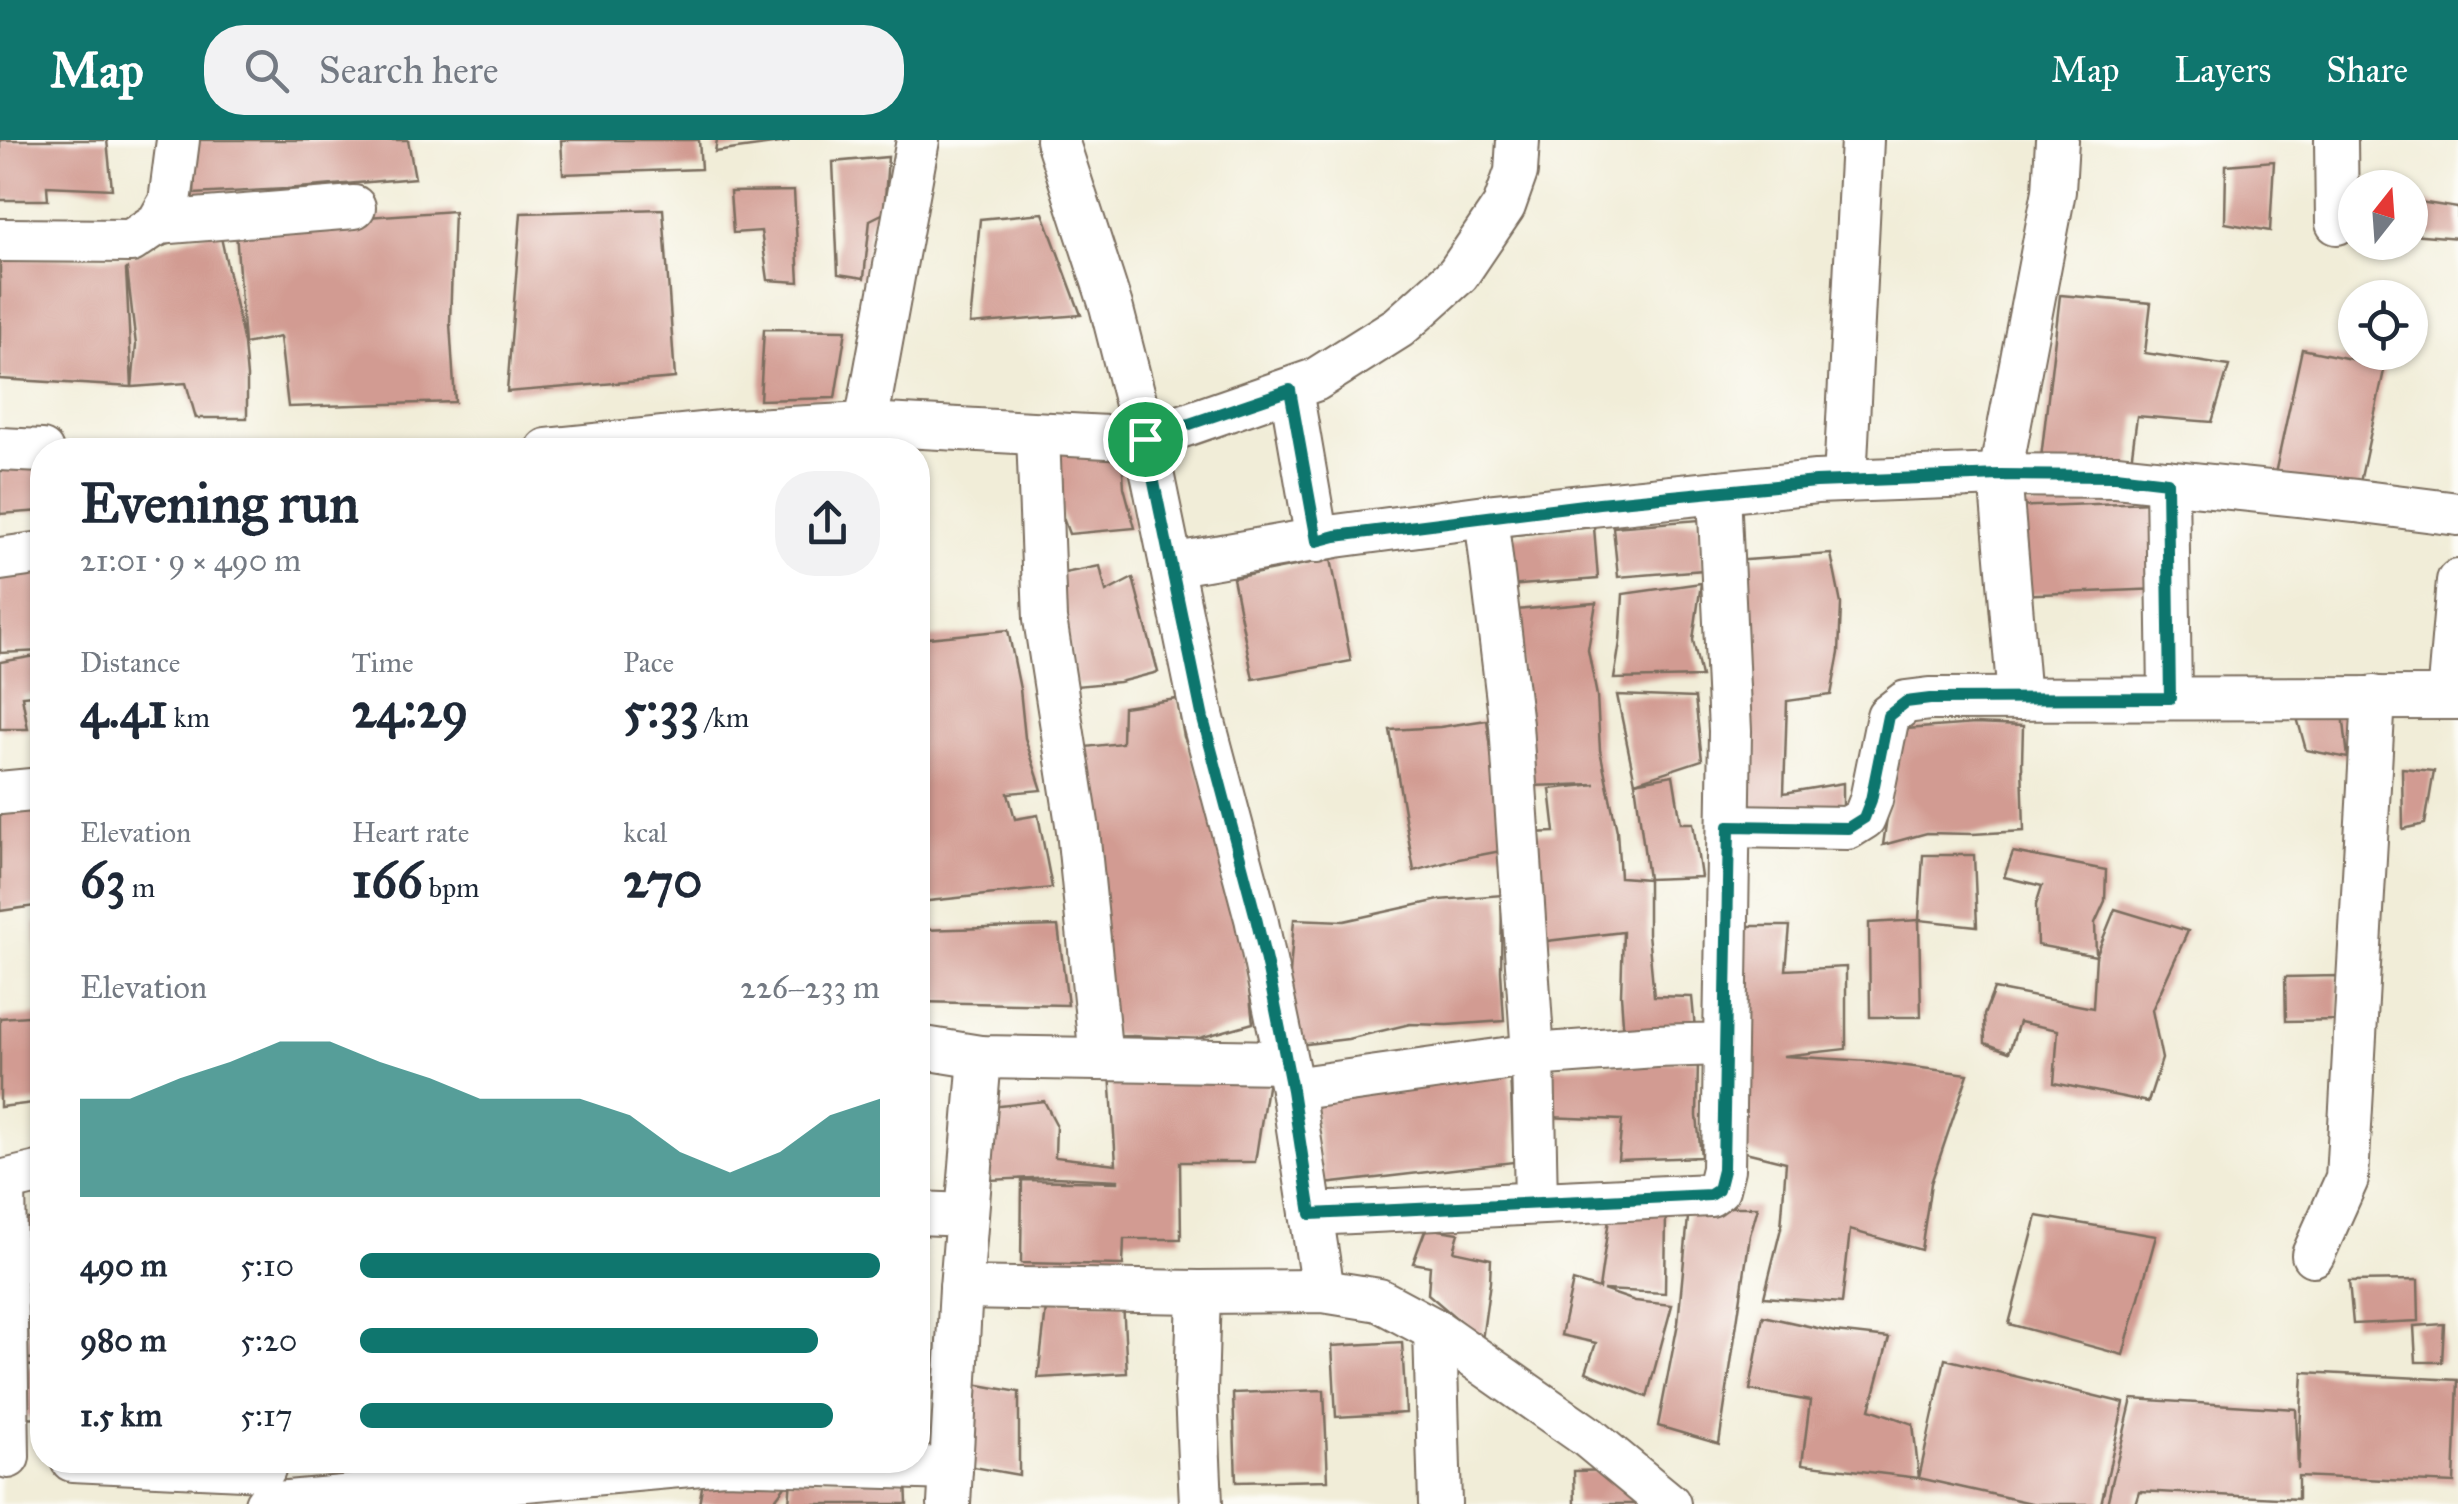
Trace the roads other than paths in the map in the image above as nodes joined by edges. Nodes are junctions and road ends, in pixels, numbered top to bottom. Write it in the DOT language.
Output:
graph roads {
  1 [pos="178,140"];
  2 [pos="918,140"];
  3 [pos="1057,140"];
  4 [pos="1518,140"];
  5 [pos="1862,140"];
  6 [pos="2057,140"];
  7 [pos="2336,140"];
  8 [pos="354,207"];
  9 [pos="158,223"];
  10 [pos="2337,223"];
  11 [pos="0,240"];
  12 [pos="1290,390"];
  13 [pos="1038,434"];
  14 [pos="862,437"];
  15 [pos="663,438"];
  16 [pos="1145,439"];
  17 [pos="0,449"];
  18 [pos="30,451"];
  19 [pos="2000,475"];
  20 [pos="1845,481"];
  21 [pos="2167,482"];
  22 [pos="1720,492"];
  23 [pos="2458,514"];
  24 [pos="1486,516"];
  25 [pos="1317,541"];
  26 [pos="30,555"];
  27 [pos="0,559"];
  28 [pos="1170,565"];
  29 [pos="2458,582"];
  30 [pos="2374,696"];
  31 [pos="2170,698"];
  32 [pos="2453,698"];
  33 [pos="2018,699"];
  34 [pos="30,790"];
  35 [pos="0,792"];
  36 [pos="1729,826"];
  37 [pos="1724,1044"];
  38 [pos="930,1049"];
  39 [pos="1533,1055"];
  40 [pos="980,1056"];
  41 [pos="1100,1059"];
  42 [pos="1289,1076"];
  43 [pos="15,1178"];
  44 [pos="1536,1203"];
  45 [pos="930,1213"];
  46 [pos="967,1214"];
  47 [pos="1311,1214"];
  48 [pos="2313,1255"];
  49 [pos="961,1288"];
  50 [pos="1323,1291"];
  51 [pos="1199,1292"];
  52 [pos="1435,1330"];
  53 [pos="17,1457"];
  54 [pos="177,1473"];
  55 [pos="609,1473"];
  56 [pos="827,1473"];
  57 [pos="526,1481"];
  58 [pos="265,1484"];
  59 [pos="950,1486"];
  60 [pos="1200,1504"];
  61 [pos="1440,1504"];
  62 [pos="1669,1504"];
  1 -- 9 [label="street"];
  2 -- 14 [label="street"];
  3 -- 16 [label="street"];
  4 -- 12 [label="street"];
  5 -- 20 [label="street"];
  6 -- 19 [label="street"];
  7 -- 10 [label="street"];
  8 -- 9 [label="street"];
  9 -- 11 [label="street"];
  12 -- 16 [label="street"];
  12 -- 25 [label="street"];
  13 -- 14 [label="street"];
  13 -- 16 [label="street"];
  13 -- 41 [label="street"];
  14 -- 15 [label="street"];
  16 -- 28 [label="street"];
  17 -- 18 [label="street"];
  19 -- 20 [label="street"];
  19 -- 21 [label="street"];
  19 -- 33 [label="street"];
  20 -- 22 [label="street"];
  21 -- 23 [label="street"];
  21 -- 31 [label="street"];
  22 -- 24 [label="street"];
  22 -- 36 [label="street"];
  24 -- 25 [label="street"];
  24 -- 39 [label="street"];
  25 -- 28 [label="street"];
  26 -- 27 [label="street"];
  28 -- 42 [label="street"];
  29 -- 32 [label="street"];
  30 -- 31 [label="street"];
  30 -- 32 [label="street"];
  30 -- 48 [label="street"];
  31 -- 33 [label="street"];
  33 -- 36 [label="street"];
  34 -- 35 [label="street"];
  36 -- 37 [label="street"];
  37 -- 39 [label="street"];
  37 -- 44 [label="street"];
  38 -- 40 [label="street"];
  39 -- 42 [label="street"];
  39 -- 44 [label="street"];
  40 -- 41 [label="street"];
  40 -- 46 [label="street"];
  41 -- 42 [label="street"];
  42 -- 47 [label="street"];
  43 -- 53 [label="street"];
  44 -- 47 [label="street"];
  45 -- 46 [label="street"];
  46 -- 49 [label="street"];
  47 -- 50 [label="street"];
  49 -- 51 [label="street"];
  49 -- 59 [label="street"];
  50 -- 51 [label="street"];
  50 -- 52 [label="street"];
  51 -- 60 [label="street"];
  52 -- 61 [label="street"];
  52 -- 62 [label="street"];
  54 -- 58 [label="street"];
  55 -- 57 [label="street"];
  56 -- 59 [label="street"];
  57 -- 58 [label="street"];
}
